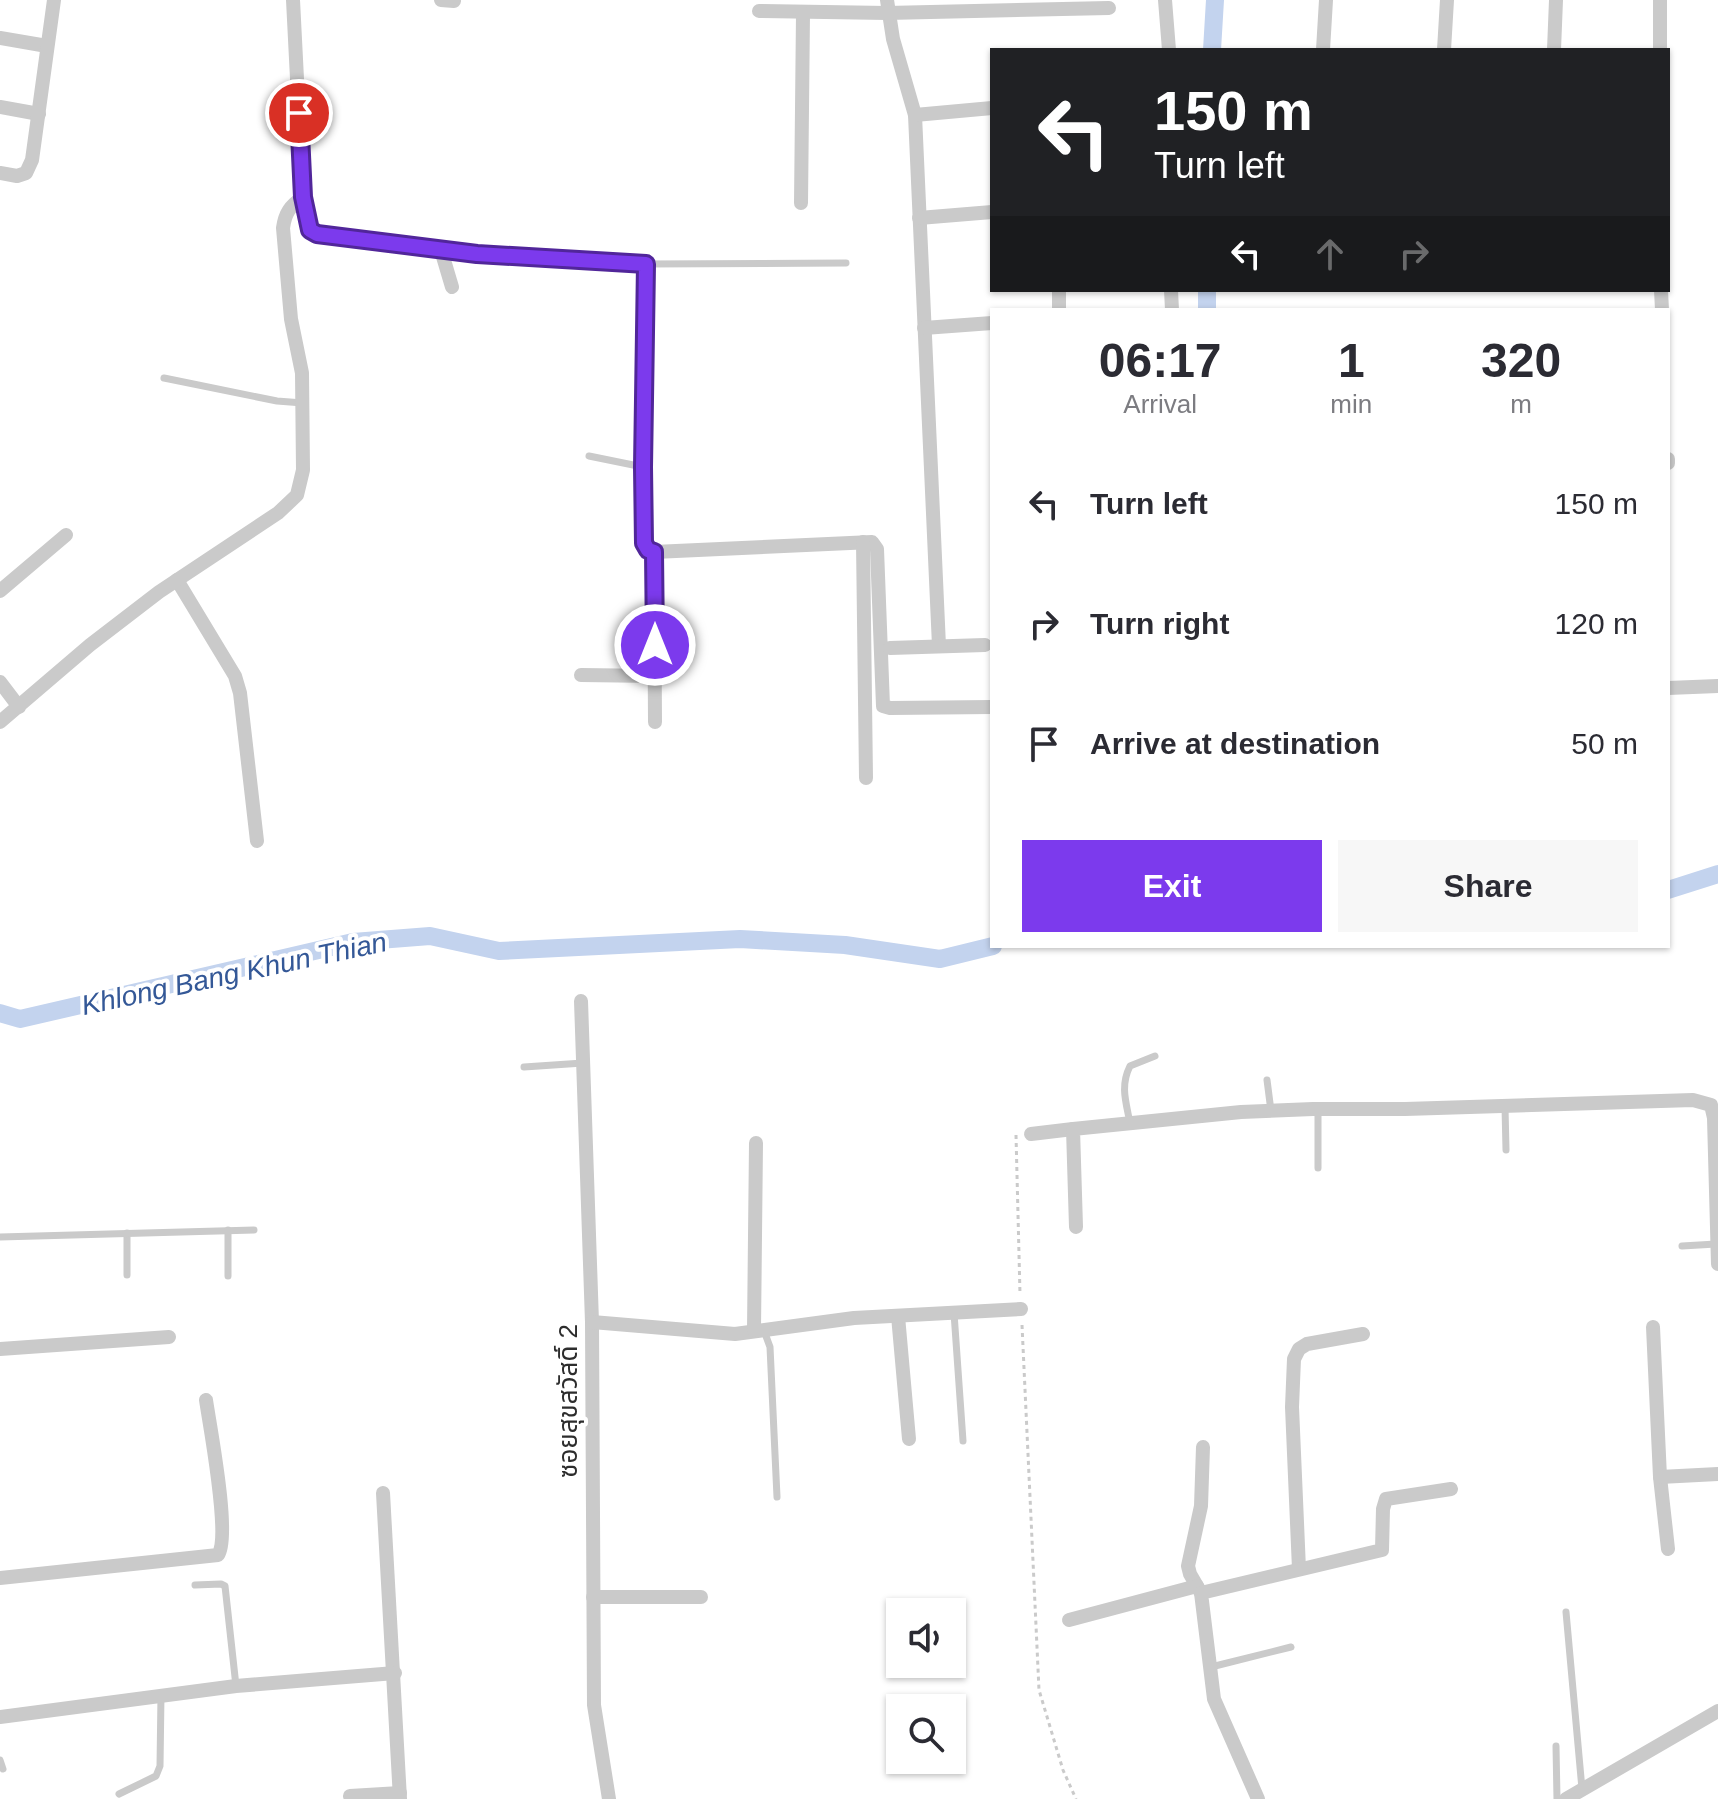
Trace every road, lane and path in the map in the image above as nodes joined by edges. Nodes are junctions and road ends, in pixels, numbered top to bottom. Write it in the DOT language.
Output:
graph roads {
  1 [pos="54,0"];
  2 [pos="1165,0"];
  3 [pos="1326,0"];
  4 [pos="1447,0"];
  5 [pos="1556,0"];
  6 [pos="1660,0"];
  7 [pos="290,1"];
  8 [pos="887,6"];
  9 [pos="1109,8"];
  10 [pos="759,11"];
  11 [pos="803,14"];
  12 [pos="0,38"];
  13 [pos="47,46"];
  14 [pos="1169,48"];
  15 [pos="1323,48"];
  16 [pos="1444,48"];
  17 [pos="1554,48"];
  18 [pos="1660,48"];
  19 [pos="0,107"];
  20 [pos="990,108"];
  21 [pos="39,114"];
  22 [pos="915,115"];
  23 [pos="0,173"];
  24 [pos="303,197"];
  25 [pos="801,203"];
  26 [pos="990,212"];
  27 [pos="919,218"];
  28 [pos="441,250"];
  29 [pos="846,263"];
  30 [pos="646,264"];
  31 [pos="452,287"];
  32 [pos="990,323"];
  33 [pos="924,328"];
  34 [pos="164,378"];
  35 [pos="303,403"];
  36 [pos="589,456"];
  37 [pos="643,467"];
  38 [pos="66,535"];
  39 [pos="863,542"];
  40 [pos="654,552"];
  41 [pos="177,580"];
  42 [pos="0,591"];
  43 [pos="985,645"];
  44 [pos="939,646"];
  45 [pos="890,648"];
  46 [pos="581,675"];
  47 [pos="655,676"];
  48 [pos="0,682"];
  49 [pos="1718,686"];
  50 [pos="1670,688"];
  51 [pos="19,707"];
  52 [pos="990,707"];
  53 [pos="0,722"];
  54 [pos="655,722"];
  55 [pos="866,778"];
  56 [pos="257,841"];
  57 [pos="581,1001"];
  58 [pos="1155,1056"];
  59 [pos="583,1063"];
  60 [pos="524,1067"];
  61 [pos="1267,1080"];
  62 [pos="1715,1102"];
  63 [pos="1505,1107"];
  64 [pos="1318,1109"];
  65 [pos="1271,1111"];
  66 [pos="1130,1124"];
  67 [pos="1073,1129"];
  68 [pos="1031,1134"];
  69 [pos="756,1143"];
  70 [pos="1506,1150"];
  71 [pos="1318,1168"];
  72 [pos="1076,1227"];
  73 [pos="228,1230"];
  74 [pos="254,1230"];
  75 [pos="127,1233"];
  76 [pos="0,1237"];
  77 [pos="1716,1244"];
  78 [pos="1682,1246"];
  79 [pos="1718,1264"];
  80 [pos="127,1275"];
  81 [pos="228,1276"];
  82 [pos="1021,1309"];
  83 [pos="954,1313"];
  84 [pos="898,1316"];
  85 [pos="592,1322"];
  86 [pos="1653,1327"];
  87 [pos="759,1329"];
  88 [pos="1363,1334"];
  89 [pos="169,1337"];
  90 [pos="0,1349"];
  91 [pos="206,1400"];
  92 [pos="909,1439"];
  93 [pos="963,1441"];
  94 [pos="1203,1447"];
  95 [pos="1718,1474"];
  96 [pos="1660,1477"];
  97 [pos="1451,1489"];
  98 [pos="383,1493"];
  99 [pos="777,1497"];
  100 [pos="1668,1549"];
  101 [pos="1299,1569"];
  102 [pos="0,1578"];
  103 [pos="195,1585"];
  104 [pos="1199,1589"];
  105 [pos="593,1597"];
  106 [pos="701,1597"];
  107 [pos="1566,1612"];
  108 [pos="1069,1620"];
  109 [pos="1291,1647"];
  110 [pos="1211,1667"];
  111 [pos="395,1673"];
  112 [pos="236,1686"];
  113 [pos="161,1695"];
  114 [pos="1718,1711"];
  115 [pos="0,1717"];
  116 [pos="1556,1746"];
  117 [pos="0,1760"];
  118 [pos="3,1769"];
  119 [pos="1582,1791"];
  120 [pos="119,1794"];
  121 [pos="350,1796"];
  122 [pos="400,1796"];
  123 [pos="609,1799"];
  124 [pos="1076,1799"];
  125 [pos="1258,1799"];
  126 [pos="1557,1799"];
  127 [pos="1566,1799"];
  1 -- 13 [label="street"];
  2 -- 14 [label="street"];
  3 -- 15 [label="street"];
  4 -- 16 [label="street"];
  5 -- 17 [label="street"];
  6 -- 18 [label="street"];
  7 -- 24 [label="street"];
  8 -- 9 [label="street"];
  8 -- 11 [label="street"];
  8 -- 22 [label="street"];
  10 -- 11 [label="street"];
  11 -- 25 [label="street"];
  12 -- 13 [label="street"];
  13 -- 21 [label="street"];
  19 -- 21 [label="street"];
  20 -- 22 [label="street"];
  21 -- 23 [label="street"];
  22 -- 27 [label="street"];
  24 -- 28 [label="street"];
  24 -- 35 [label="street"];
  26 -- 27 [label="street"];
  27 -- 33 [label="street"];
  28 -- 30 [label="street"];
  28 -- 31 [label="street"];
  29 -- 30 [label="lane"];
  30 -- 37 [label="street"];
  32 -- 33 [label="street"];
  33 -- 44 [label="street"];
  34 -- 35 [label="lane"];
  35 -- 41 [label="street"];
  36 -- 37 [label="lane"];
  37 -- 40 [label="street"];
  38 -- 42 [label="street"];
  39 -- 40 [label="street"];
  39 -- 52 [label="street"];
  39 -- 55 [label="street"];
  40 -- 47 [label="street"];
  41 -- 51 [label="street"];
  41 -- 56 [label="street"];
  43 -- 44 [label="street"];
  44 -- 45 [label="street"];
  46 -- 47 [label="street"];
  47 -- 54 [label="street"];
  48 -- 51 [label="street"];
  49 -- 50 [label="street"];
  51 -- 53 [label="street"];
  57 -- 59 [label="street, ซอยสุขสวัสดิ์ 2"];
  58 -- 66 [label="lane"];
  59 -- 60 [label="lane"];
  59 -- 85 [label="street, ซอยสุขสวัสดิ์ 2"];
  61 -- 65 [label="lane"];
  62 -- 63 [label="street"];
  62 -- 77 [label="street"];
  63 -- 64 [label="street"];
  63 -- 70 [label="lane"];
  64 -- 65 [label="street"];
  64 -- 71 [label="lane"];
  65 -- 66 [label="street"];
  66 -- 67 [label="street"];
  67 -- 68 [label="street"];
  67 -- 72 [label="street"];
  68 -- 82 [label="path"];
  69 -- 87 [label="street"];
  73 -- 74 [label="lane"];
  73 -- 75 [label="lane"];
  73 -- 81 [label="lane"];
  75 -- 76 [label="lane"];
  75 -- 80 [label="lane"];
  77 -- 78 [label="lane"];
  77 -- 79 [label="street"];
  82 -- 83 [label="street"];
  82 -- 124 [label="path"];
  83 -- 84 [label="street"];
  83 -- 93 [label="lane"];
  84 -- 87 [label="street"];
  84 -- 92 [label="street"];
  85 -- 87 [label="street"];
  85 -- 105 [label="street, ซอยสุขสวัสดิ์ 2"];
  86 -- 96 [label="street"];
  87 -- 99 [label="lane"];
  88 -- 101 [label="street"];
  89 -- 90 [label="street"];
  91 -- 102 [label="street"];
  94 -- 104 [label="street"];
  95 -- 96 [label="street"];
  96 -- 100 [label="street"];
  97 -- 101 [label="street"];
  98 -- 111 [label="street"];
  101 -- 104 [label="street"];
  103 -- 112 [label="lane"];
  104 -- 108 [label="street"];
  104 -- 110 [label="street"];
  105 -- 106 [label="street"];
  105 -- 123 [label="street, ซอยสุขสวัสดิ์ 2"];
  107 -- 119 [label="lane"];
  109 -- 110 [label="lane"];
  110 -- 125 [label="street"];
  111 -- 112 [label="street"];
  111 -- 122 [label="street"];
  112 -- 113 [label="street"];
  113 -- 115 [label="street"];
  113 -- 120 [label="lane"];
  114 -- 119 [label="street"];
  116 -- 126 [label="lane"];
  117 -- 118 [label="lane"];
  119 -- 127 [label="street"];
  121 -- 122 [label="street"];
}
